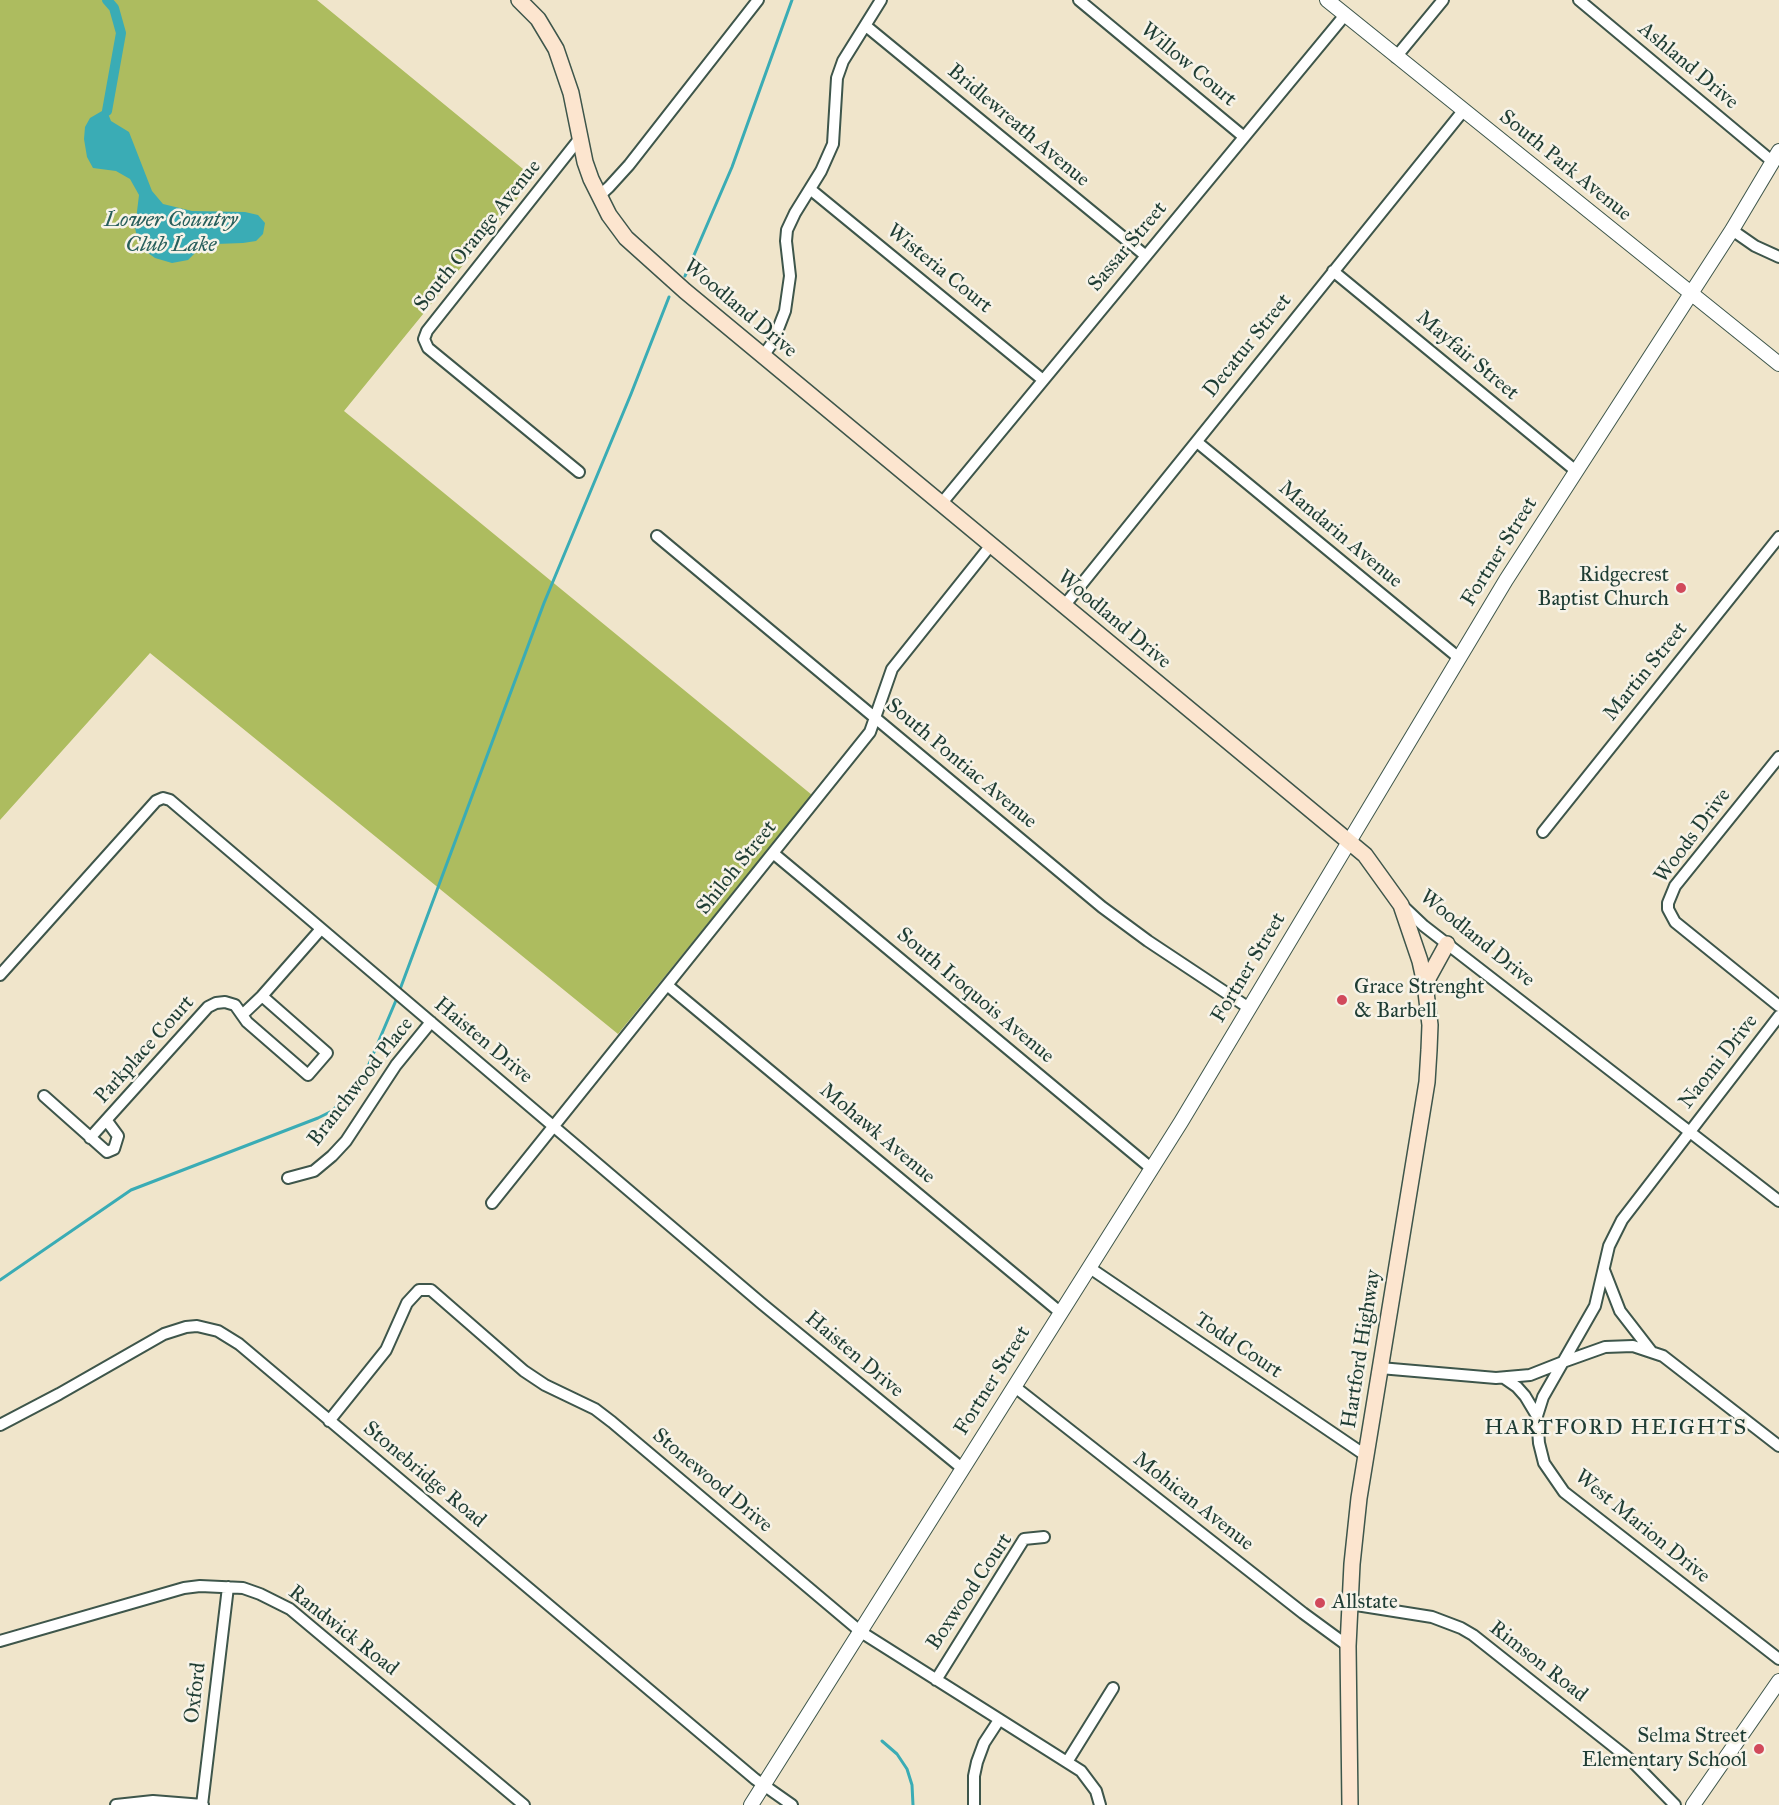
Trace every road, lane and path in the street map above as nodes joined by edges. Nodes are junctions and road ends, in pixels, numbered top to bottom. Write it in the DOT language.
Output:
graph roads {
  1 [pos="758,0"];
  2 [pos="881,0"];
  3 [pos="1079,0"];
  4 [pos="1327,0"];
  5 [pos="1443,0"];
  6 [pos="1579,0"];
  7 [pos="524,1"];
  8 [pos="1345,15"];
  9 [pos="866,26"];
  10 [pos="1396,57"];
  11 [pos="1463,111"];
  12 [pos="1244,137"];
  13 [pos="580,138"];
  14 [pos="1776,157"];
  15 [pos="810,189"];
  16 [pos="598,196"];
  17 [pos="1732,230"];
  18 [pos="1146,256"];
  19 [pos="1779,257"];
  20 [pos="1333,271"];
  21 [pos="1690,294"];
  22 [pos="763,356"];
  23 [pos="1779,364"];
  24 [pos="1043,380"];
  25 [pos="1197,442"];
  26 [pos="1576,471"];
  27 [pos="579,472"];
  28 [pos="941,504"];
  29 [pos="657,536"];
  30 [pos="1779,537"];
  31 [pos="991,545"];
  32 [pos="1065,606"];
  33 [pos="1459,658"];
  34 [pos="876,719"];
  35 [pos="1779,757"];
  36 [pos="1543,832"];
  37 [pos="1349,842"];
  38 [pos="773,854"];
  39 [pos="1401,905"];
  40 [pos="321,929"];
  41 [pos="1447,944"];
  42 [pos="0,975"];
  43 [pos="1425,984"];
  44 [pos="668,985"];
  45 [pos="262,996"];
  46 [pos="1779,1006"];
  47 [pos="1249,1008"];
  48 [pos="242,1015"];
  49 [pos="1779,1016"];
  50 [pos="431,1022"];
  51 [pos="44,1096"];
  52 [pos="107,1121"];
  53 [pos="554,1126"];
  54 [pos="1689,1132"];
  55 [pos="90,1138"];
  56 [pos="1152,1169"];
  57 [pos="288,1178"];
  58 [pos="1779,1202"];
  59 [pos="492,1203"];
  60 [pos="1090,1268"];
  61 [pos="1604,1270"];
  62 [pos="1061,1313"];
  63 [pos="1651,1351"];
  64 [pos="1563,1362"];
  65 [pos="1380,1368"];
  66 [pos="1504,1378"];
  67 [pos="1015,1387"];
  68 [pos="1537,1416"];
  69 [pos="329,1421"];
  70 [pos="0,1425"];
  71 [pos="1779,1446"];
  72 [pos="1365,1455"];
  73 [pos="963,1469"];
  74 [pos="1044,1537"];
  75 [pos="228,1587"];
  76 [pos="1350,1604"];
  77 [pos="861,1632"];
  78 [pos="0,1641"];
  79 [pos="1348,1646"];
  80 [pos="1779,1659"];
  81 [pos="936,1680"];
  82 [pos="1779,1681"];
  83 [pos="1113,1688"];
  84 [pos="999,1720"];
  85 [pos="1067,1762"];
  86 [pos="764,1785"];
  87 [pos="116,1805"];
  88 [pos="202,1805"];
  89 [pos="524,1805"];
  90 [pos="751,1805"];
  91 [pos="792,1805"];
  92 [pos="974,1805"];
  93 [pos="1100,1805"];
  94 [pos="1350,1805"];
  95 [pos="1675,1805"];
  96 [pos="1693,1805"];
  1 -- 16 [label="street"];
  2 -- 9 [label="street"];
  3 -- 12 [label="street, Willow Court"];
  4 -- 8 [label="street, South Park Avenue"];
  5 -- 10 [label="street"];
  6 -- 14 [label="street, Ashland Drive"];
  7 -- 13 [label="main road, Woodland Drive"];
  8 -- 10 [label="street, South Park Avenue"];
  8 -- 12 [label="street, Sassar Street"];
  9 -- 15 [label="street"];
  9 -- 18 [label="street, Bridlewreath Avenue"];
  10 -- 11 [label="street, South Park Avenue"];
  11 -- 20 [label="street, Decatur Street"];
  11 -- 21 [label="street, South Park Avenue"];
  12 -- 18 [label="street, Sassar Street"];
  13 -- 16 [label="main road, Woodland Drive"];
  13 -- 27 [label="street, South Orange Avenue"];
  14 -- 17 [label="street, Fortner Street"];
  15 -- 22 [label="street"];
  15 -- 24 [label="street, Wisteria Court"];
  16 -- 22 [label="main road, Woodland Drive"];
  17 -- 19 [label="street"];
  17 -- 21 [label="street, Fortner Street"];
  18 -- 24 [label="street, Sassar Street"];
  20 -- 25 [label="street, Decatur Street"];
  20 -- 26 [label="street, Mayfair Street"];
  21 -- 23 [label="street, South Park Avenue"];
  21 -- 26 [label="street, Fortner Street"];
  22 -- 28 [label="main road, Woodland Drive"];
  24 -- 28 [label="street, Sassar Street"];
  25 -- 32 [label="street, Decatur Street"];
  25 -- 33 [label="street, Mandarin Avenue"];
  26 -- 33 [label="street, Fortner Street"];
  28 -- 31 [label="main road, Woodland Drive"];
  29 -- 34 [label="street, South Pontiac Avenue"];
  30 -- 36 [label="street, Martin Street"];
  31 -- 32 [label="main road, Woodland Drive"];
  31 -- 34 [label="street, Shiloh Street"];
  32 -- 37 [label="main road, Woodland Drive"];
  33 -- 37 [label="street, Fortner Street"];
  34 -- 38 [label="street, Shiloh Street"];
  34 -- 47 [label="street, South Pontiac Avenue"];
  35 -- 46 [label="street, Woods Drive"];
  37 -- 39 [label="main road, Woodland Drive"];
  37 -- 47 [label="street, Fortner Street"];
  38 -- 44 [label="street, Shiloh Street"];
  38 -- 56 [label="street, South Iroquois Avenue"];
  39 -- 41 [label="street, Woodland Drive"];
  39 -- 43 [label="main road, Hartford Highway"];
  40 -- 42 [label="street, Haisten Drive"];
  40 -- 45 [label="street"];
  40 -- 50 [label="street, Haisten Drive"];
  41 -- 43 [label="main road"];
  41 -- 54 [label="street, Woodland Drive"];
  43 -- 65 [label="main road, Hartford Highway"];
  44 -- 53 [label="street, Shiloh Street"];
  44 -- 62 [label="street, Mohawk Avenue"];
  45 -- 48 [label="street"];
  45 -- 48 [label="street, Parkplace Court"];
  47 -- 56 [label="street, Fortner Street"];
  48 -- 52 [label="street, Parkplace Court"];
  49 -- 54 [label="street, Naomi Drive"];
  50 -- 53 [label="street, Haisten Drive"];
  50 -- 57 [label="street, Branchwood Place"];
  51 -- 55 [label="street, Parkplace Court"];
  52 -- 55 [label="street, Parkplace Court"];
  52 -- 55 [label="street, Parkplace Court"];
  53 -- 59 [label="street, Shiloh Street"];
  53 -- 73 [label="street, Haisten Drive"];
  54 -- 58 [label="street, Woodland Drive"];
  54 -- 61 [label="street, Naomi Drive"];
  56 -- 60 [label="street, Fortner Street"];
  60 -- 62 [label="street, Fortner Street"];
  60 -- 72 [label="street, Todd Court"];
  61 -- 63 [label="street"];
  61 -- 64 [label="street, West Marion Drive"];
  62 -- 67 [label="street, Fortner Street"];
  63 -- 64 [label="street"];
  63 -- 71 [label="street"];
  64 -- 66 [label="street"];
  64 -- 68 [label="street, West Marion Drive"];
  65 -- 66 [label="street"];
  65 -- 72 [label="main road, Hartford Highway"];
  66 -- 68 [label="street"];
  67 -- 73 [label="street, Fortner Street"];
  67 -- 79 [label="street, Mohican Avenue"];
  68 -- 80 [label="street, West Marion Drive"];
  69 -- 70 [label="street, Stonebridge Road"];
  69 -- 77 [label="street, Stonewood Drive"];
  69 -- 86 [label="street, Stonebridge Road"];
  72 -- 76 [label="main road, Hartford Highway"];
  73 -- 77 [label="street, Fortner Street"];
  74 -- 81 [label="street, Boxwood Court"];
  75 -- 78 [label="street, Randwick Road"];
  75 -- 88 [label="street, Oxford"];
  75 -- 89 [label="street, Randwick Road"];
  76 -- 79 [label="main road, Hartford Highway"];
  76 -- 95 [label="street, Rimson Road"];
  77 -- 81 [label="street, Stonewood Drive"];
  77 -- 86 [label="street, Fortner Street"];
  79 -- 94 [label="main road, Hartford Highway"];
  81 -- 84 [label="street, Stonewood Drive"];
  82 -- 96 [label="street"];
  83 -- 85 [label="street"];
  84 -- 85 [label="street, Stonewood Drive"];
  84 -- 92 [label="street"];
  85 -- 93 [label="street, Stonewood Drive"];
  86 -- 90 [label="street, Fortner Street"];
  86 -- 91 [label="street, Stonebridge Road"];
  87 -- 88 [label="street"];
}
